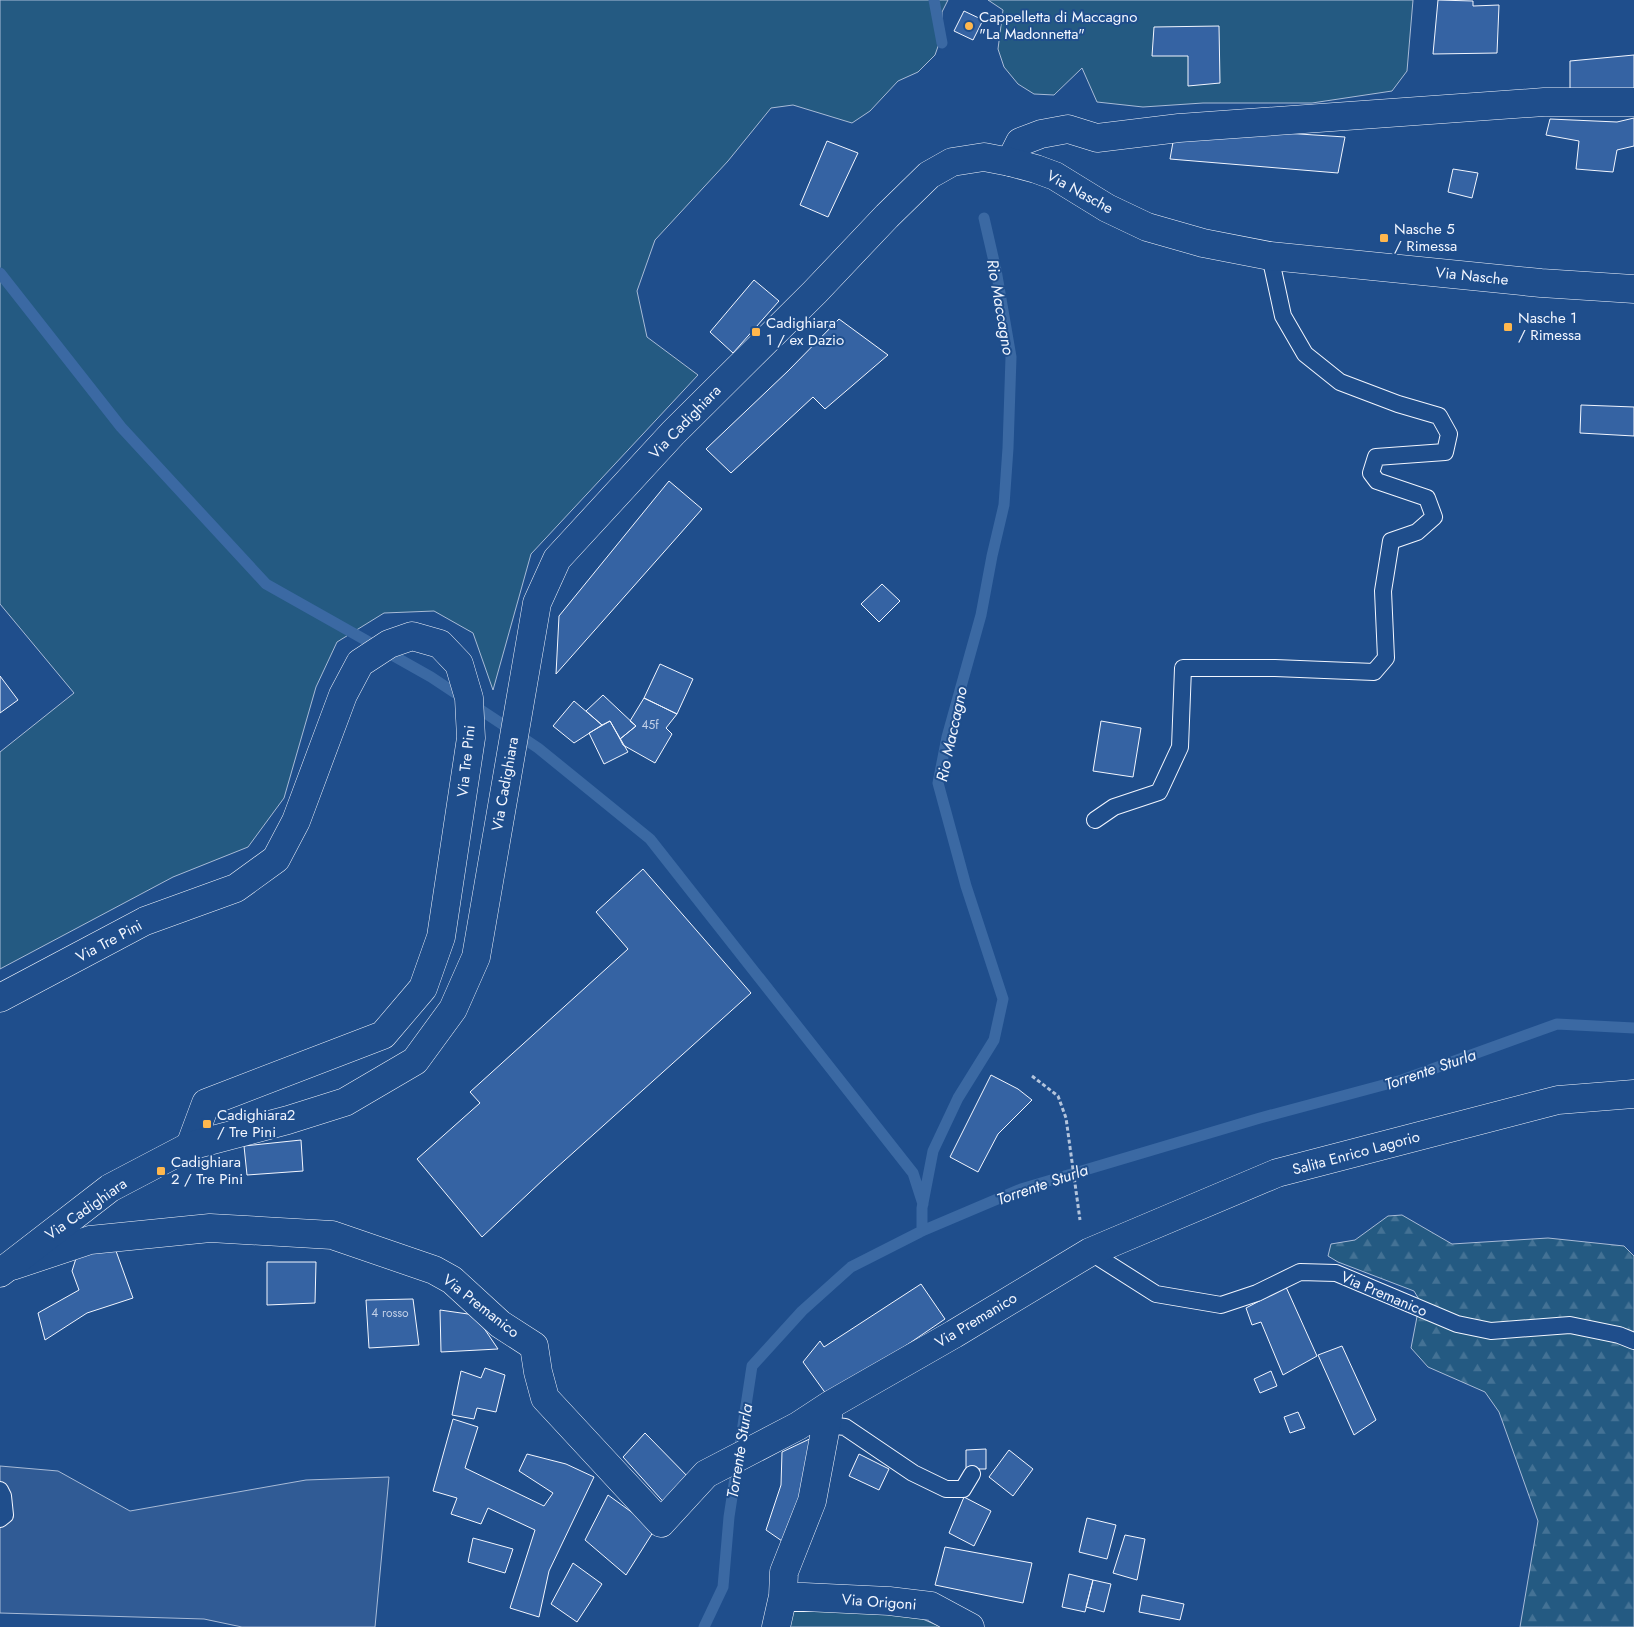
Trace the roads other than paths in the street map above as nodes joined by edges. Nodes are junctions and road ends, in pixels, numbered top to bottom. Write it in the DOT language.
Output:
graph roads {
  1 [pos="1634,102"];
  2 [pos="1010,162"];
  3 [pos="929,175"];
  4 [pos="1270,256"];
  5 [pos="1634,289"];
  6 [pos="1095,820"];
  7 [pos="0,998"];
  8 [pos="1634,1094"];
  9 [pos="190,1146"];
  10 [pos="1090,1252"];
  11 [pos="3,1270"];
  12 [pos="1634,1341"];
  13 [pos="829,1415"];
  14 [pos="972,1474"];
  15 [pos="0,1490"];
  16 [pos="0,1519"];
  17 [pos="783,1584"];
  18 [pos="776,1627"];
  19 [pos="970,1627"];
  1 -- 2 [label="street"];
  2 -- 3 [label="street, Via Nasche"];
  2 -- 4 [label="street, Via Nasche"];
  3 -- 9 [label="street, Via Cadighiara"];
  4 -- 5 [label="street, Via Nasche"];
  4 -- 6 [label="lane"];
  7 -- 9 [label="street, Via Tre Pini"];
  8 -- 10 [label="street, Salita Enrico Lagorio"];
  9 -- 11 [label="street, Via Cadighiara"];
  10 -- 12 [label="lane, Via Premanico"];
  10 -- 13 [label="street, Via Premanico"];
  11 -- 13 [label="street, Via Premanico"];
  13 -- 14 [label="lane"];
  13 -- 17 [label="street"];
  15 -- 16 [label="lane"];
  17 -- 18 [label="street"];
  17 -- 19 [label="street, Via Origoni"];
}
